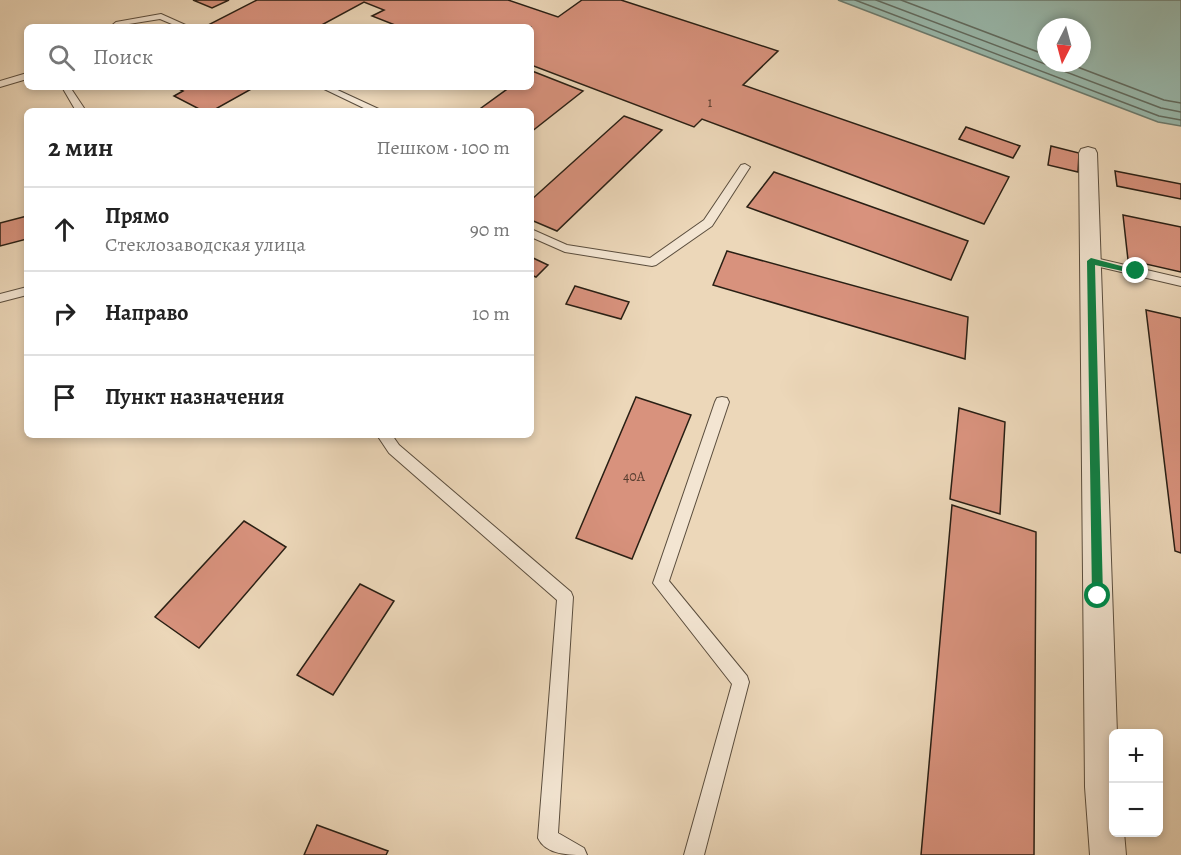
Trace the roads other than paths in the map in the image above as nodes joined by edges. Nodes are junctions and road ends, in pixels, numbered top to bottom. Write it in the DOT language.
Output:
graph roads {
  1 [pos="119,24"];
  2 [pos="179,24"];
  3 [pos="24,77"];
  4 [pos="0,84"];
  5 [pos="68,90"];
  6 [pos="331,90"];
  7 [pos="79,108"];
  8 [pos="371,108"];
  9 [pos="1088,153"];
  10 [pos="745,167"];
  11 [pos="534,234"];
  12 [pos="1091,261"];
  13 [pos="1181,282"];
  14 [pos="24,292"];
  15 [pos="0,298"];
  16 [pos="722,402"];
  17 [pos="386,438"];
  18 [pos="577,855"];
  19 [pos="694,855"];
  20 [pos="1108,855"];
  1 -- 2 [label="lane"];
  3 -- 4 [label="lane"];
  5 -- 7 [label="lane"];
  6 -- 8 [label="lane"];
  9 -- 12 [label="street"];
  10 -- 11 [label="lane"];
  12 -- 13 [label="lane"];
  12 -- 20 [label="street"];
  14 -- 15 [label="lane"];
  16 -- 19 [label="lane"];
  17 -- 18 [label="lane"];
}
